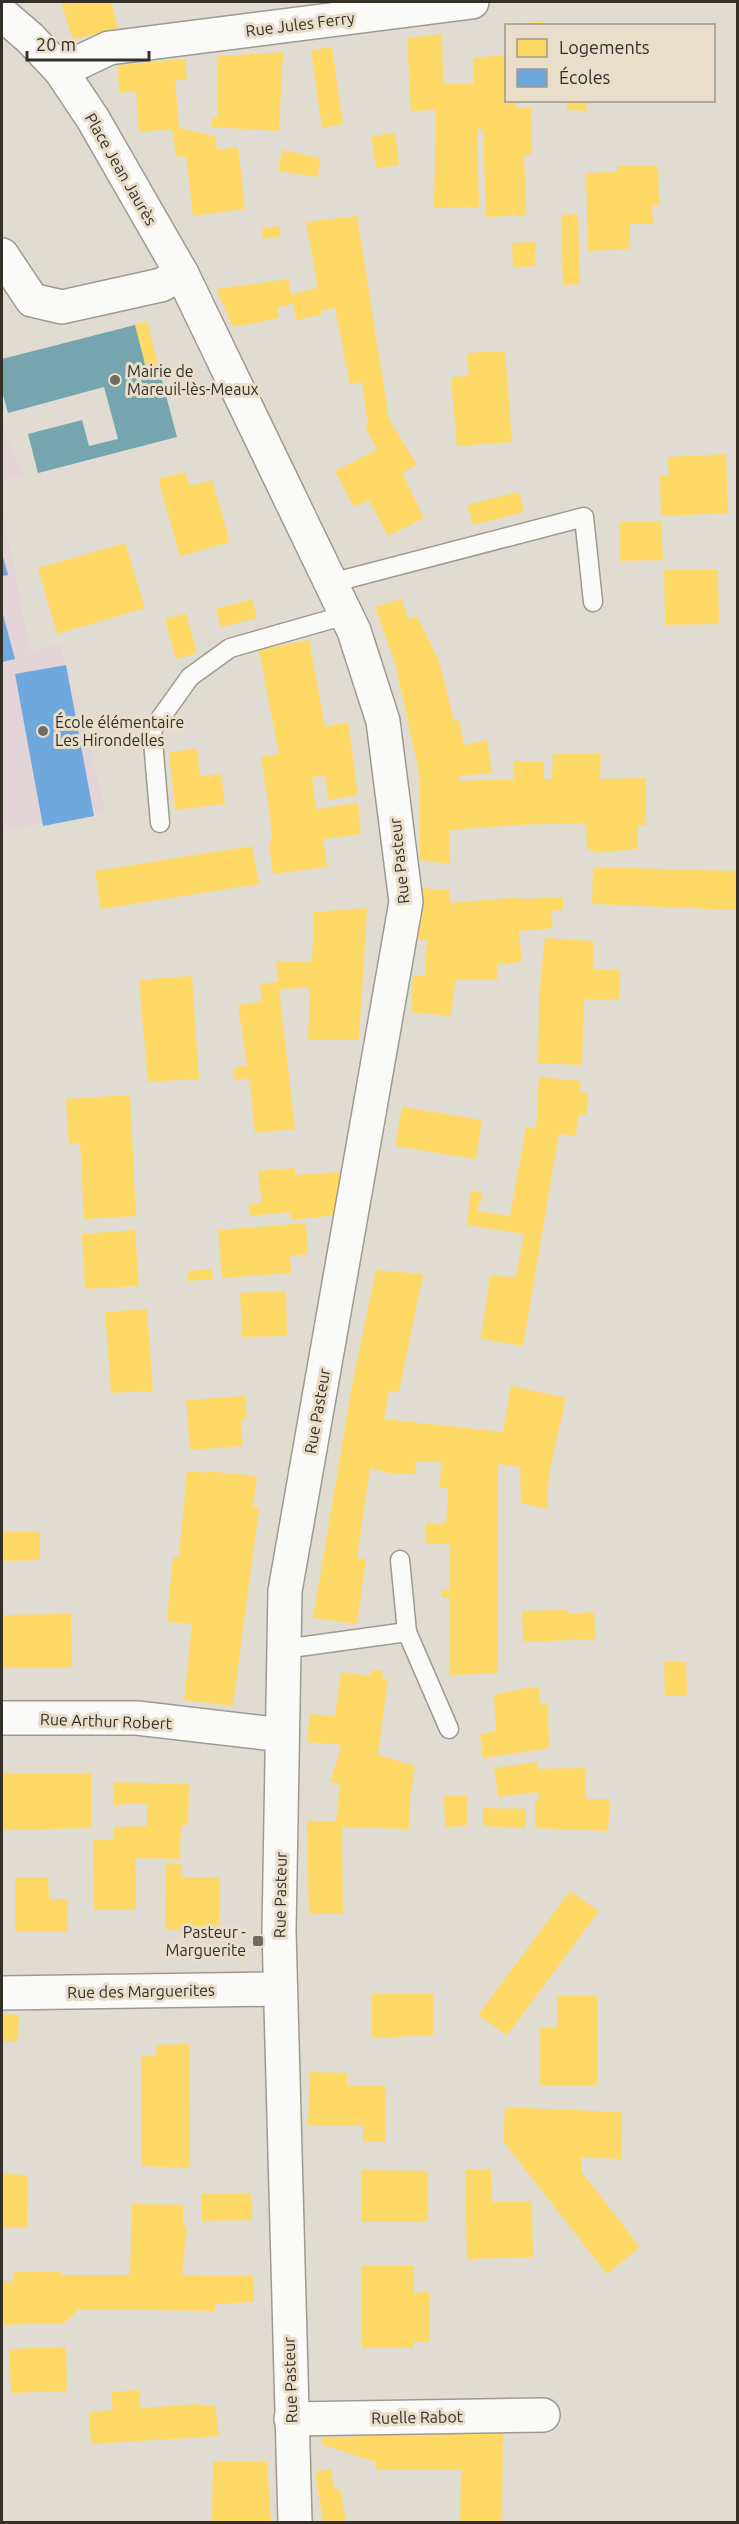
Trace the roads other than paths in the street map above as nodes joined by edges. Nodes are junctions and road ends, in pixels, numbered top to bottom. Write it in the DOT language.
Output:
graph roads {
  1 [pos="472,2"];
  2 [pos="2,14"];
  3 [pos="258,15"];
  4 [pos="61,70"];
  5 [pos="2,255"];
  6 [pos="182,274"];
  7 [pos="215,343"];
  8 [pos="331,583"];
  9 [pos="593,602"];
  10 [pos="346,615"];
  11 [pos="160,823"];
  12 [pos="400,1560"];
  13 [pos="407,1632"];
  14 [pos="284,1649"];
  15 [pos="2,1718"];
  16 [pos="448,1729"];
  17 [pos="282,1735"];
  18 [pos="280,1989"];
  19 [pos="2,1993"];
  20 [pos="543,2415"];
  21 [pos="291,2419"];
  22 [pos="295,2523"];
  1 -- 3 [label="street, Rue Jules Ferry"];
  2 -- 4 [label="street, Place Jean Jaurès"];
  3 -- 4 [label="street, Rue Jules Ferry"];
  4 -- 6 [label="street, Place Jean Jaurès"];
  5 -- 6 [label="street"];
  6 -- 7 [label="street, Place Jean Jaurès"];
  7 -- 8 [label="street, Rue Pasteur"];
  8 -- 9 [label="lane"];
  8 -- 10 [label="street, Rue Pasteur"];
  10 -- 11 [label="lane"];
  10 -- 14 [label="street, Rue Pasteur"];
  12 -- 13 [label="lane"];
  13 -- 14 [label="lane"];
  13 -- 16 [label="lane"];
  14 -- 17 [label="street, Rue Pasteur"];
  15 -- 17 [label="street, Rue Arthur Robert"];
  17 -- 18 [label="street, Rue Pasteur"];
  18 -- 19 [label="street, Rue des Marguerites"];
  18 -- 21 [label="street, Rue Pasteur"];
  20 -- 21 [label="street, Ruelle Rabot"];
  21 -- 22 [label="street, Rue Pasteur"];
}
